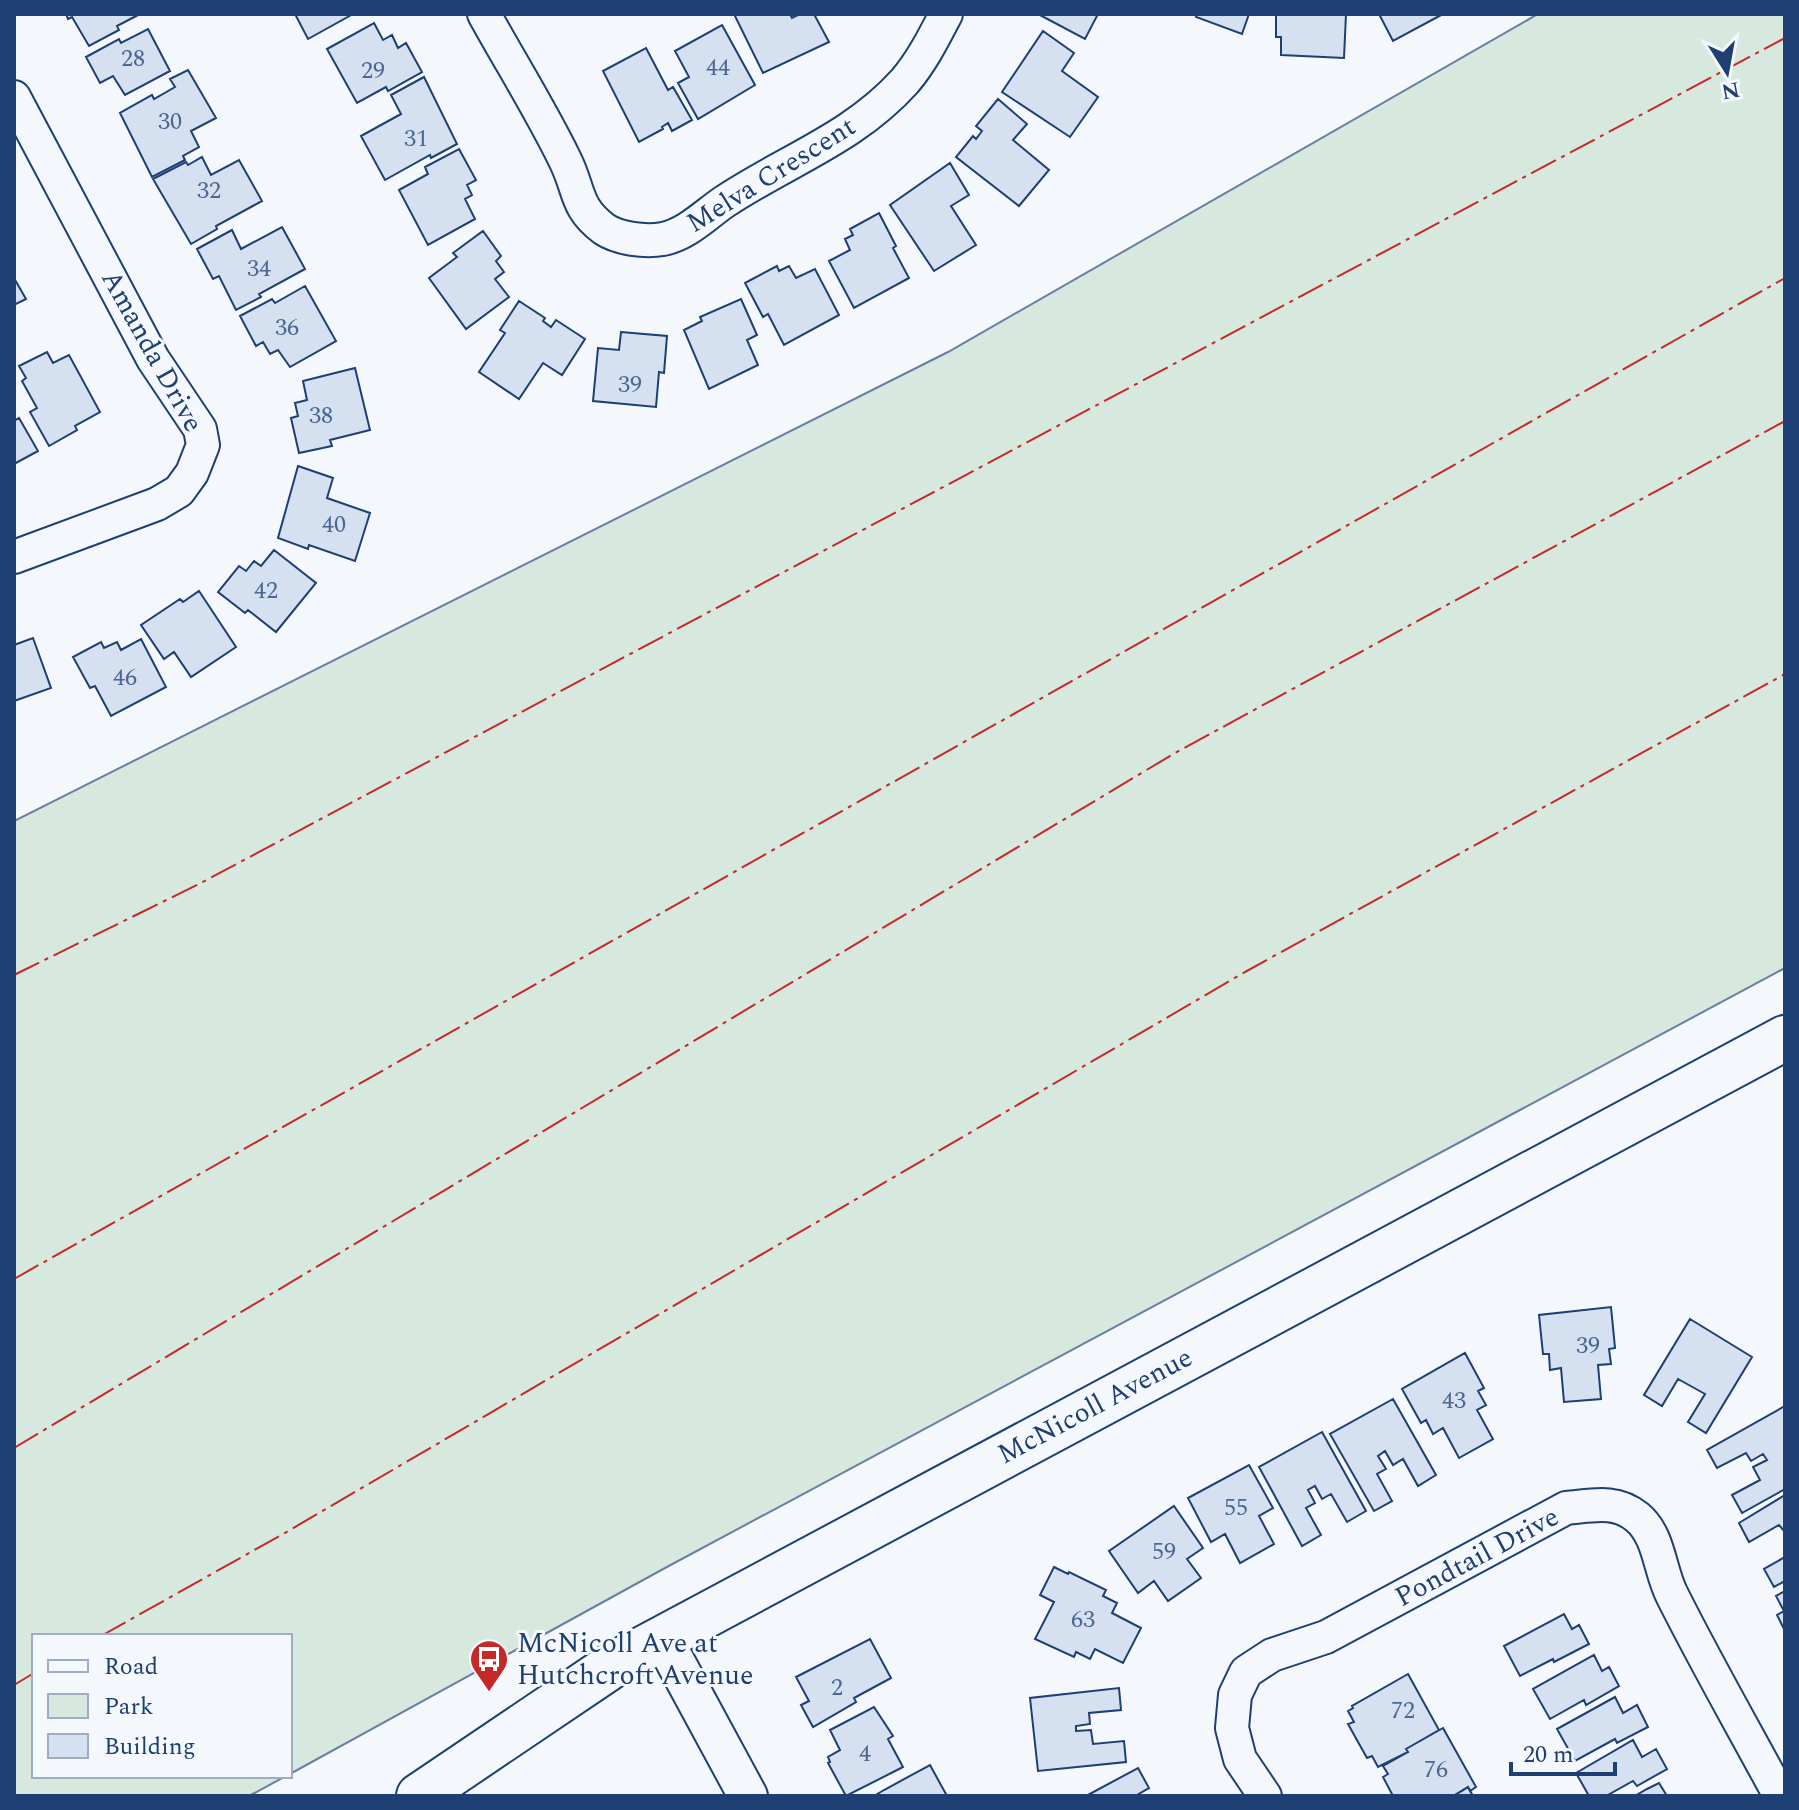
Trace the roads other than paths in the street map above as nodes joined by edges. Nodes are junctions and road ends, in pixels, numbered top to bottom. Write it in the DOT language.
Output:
graph roads {
  1 [pos="484,14"];
  2 [pos="946,14"];
  3 [pos="14,97"];
  4 [pos="14,557"];
  5 [pos="1785,1038"];
  6 [pos="663,1639"];
  7 [pos="419,1796"];
  8 [pos="748,1796"];
  9 [pos="1265,1796"];
  10 [pos="1780,1796"];
  1 -- 2 [label="street, Melva Crescent"];
  3 -- 4 [label="street, Amanda Drive"];
  5 -- 6 [label="main road, McNicoll Avenue"];
  6 -- 7 [label="main road, McNicoll Avenue"];
  6 -- 8 [label="street"];
  9 -- 10 [label="street, Pondtail Drive"];
}
